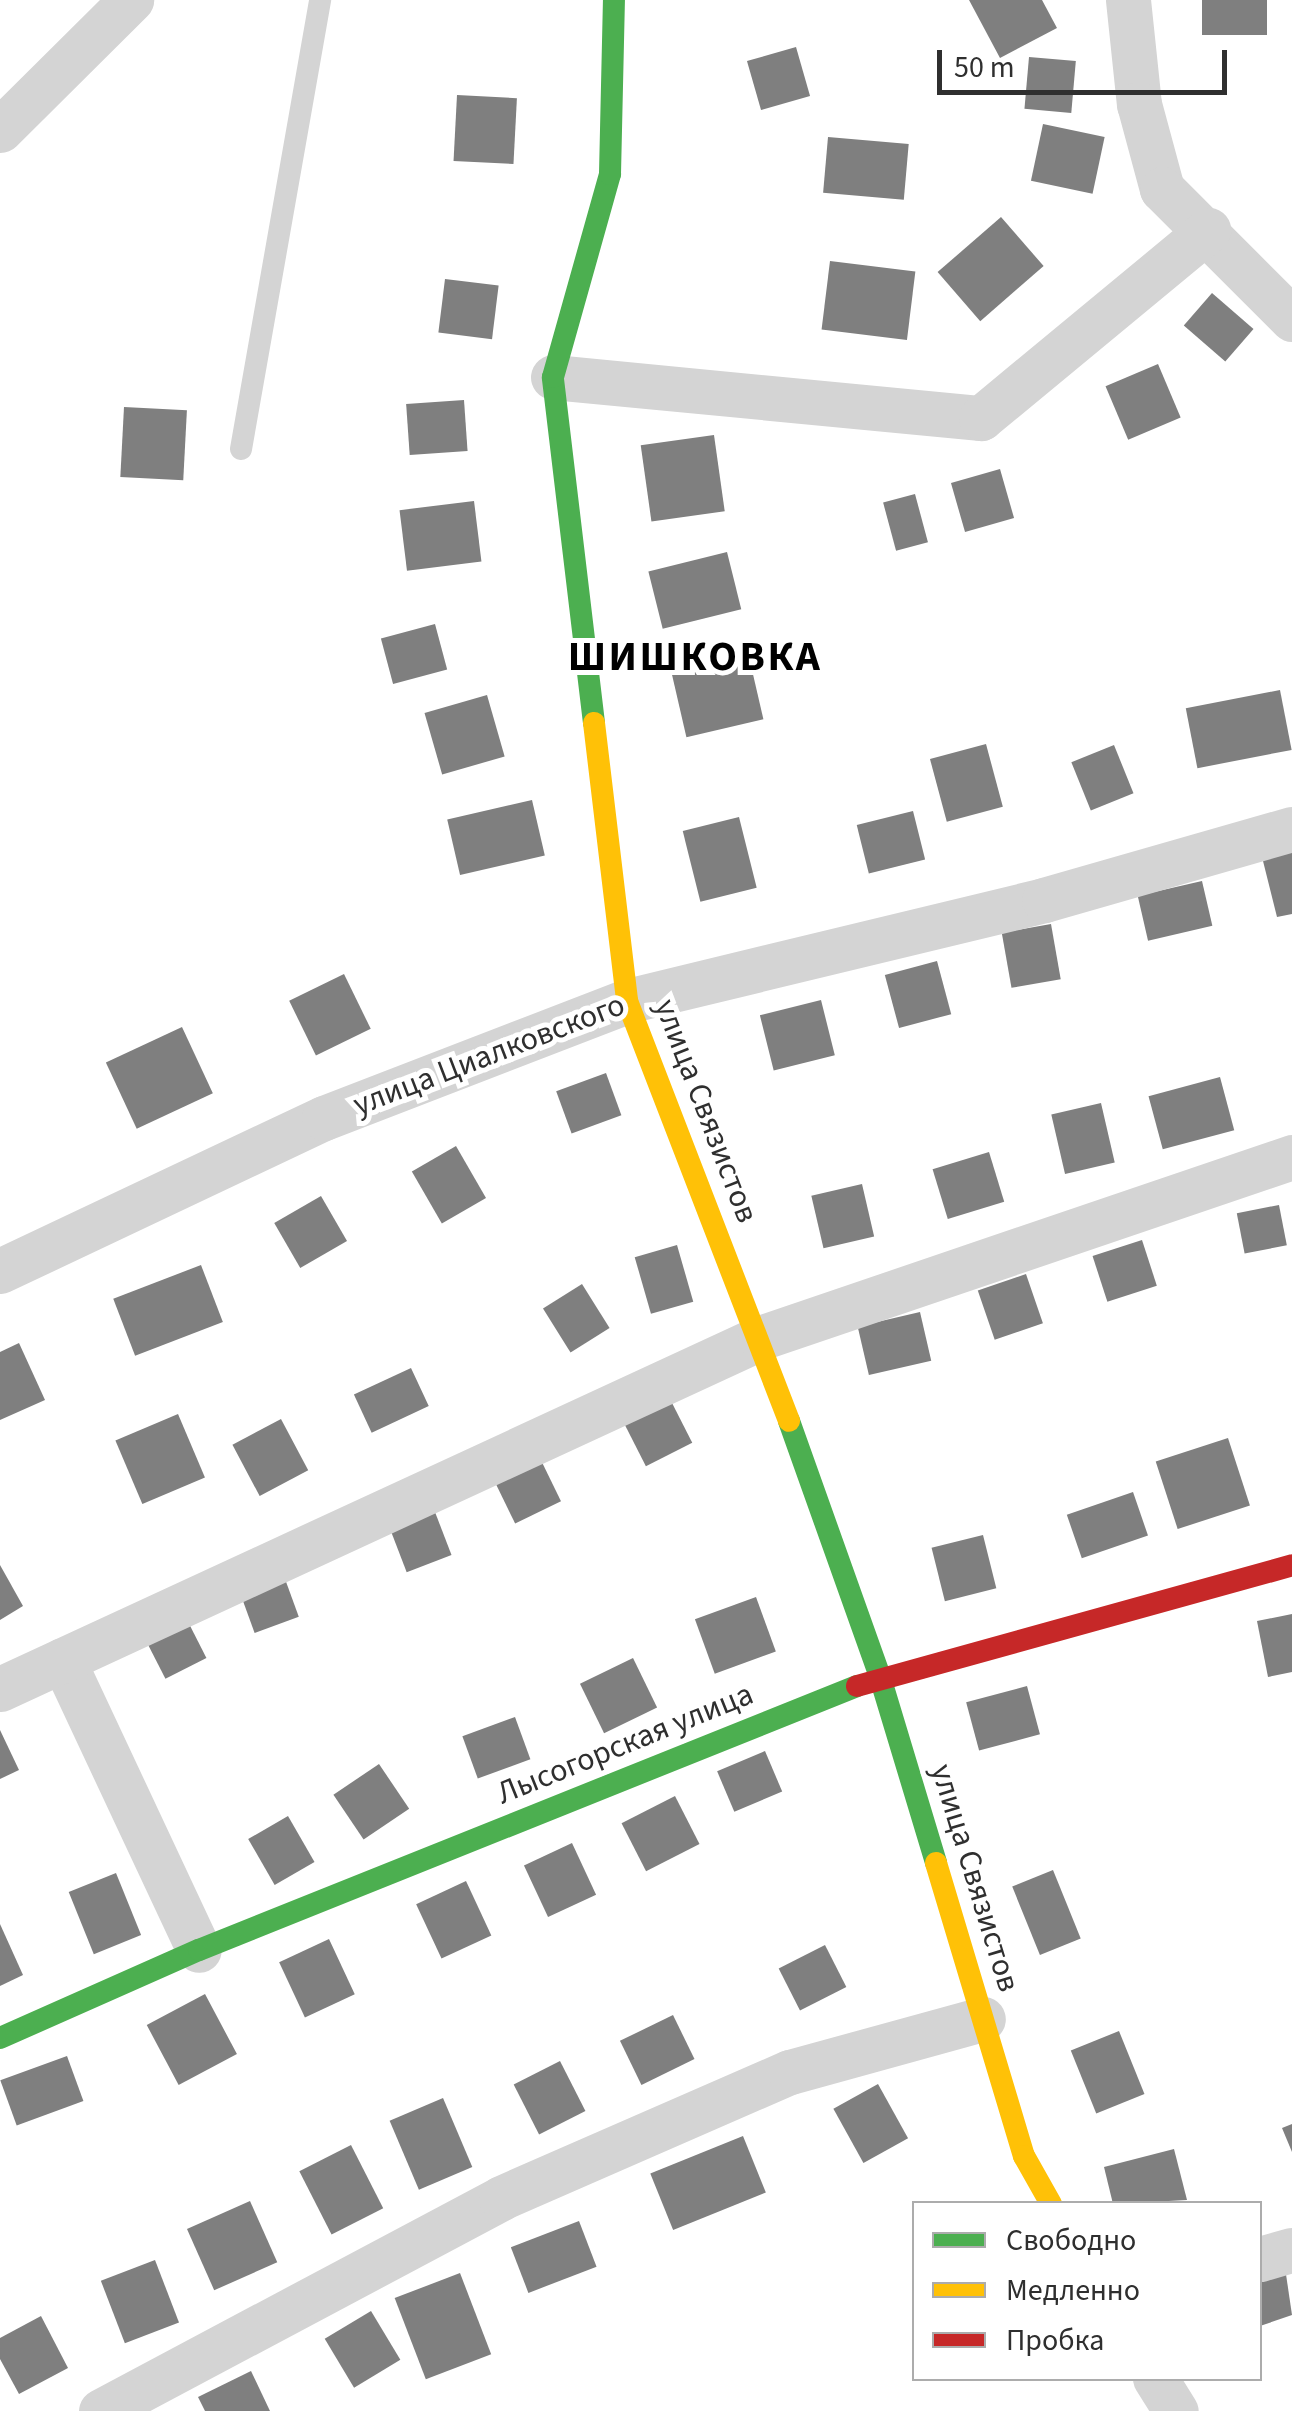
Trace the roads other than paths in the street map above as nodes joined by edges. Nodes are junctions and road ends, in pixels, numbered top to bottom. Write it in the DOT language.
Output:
graph roads {
  1 [pos="132,0"];
  2 [pos="320,0"];
  3 [pos="614,0"];
  4 [pos="1128,0"];
  5 [pos="0,130"];
  6 [pos="1208,230"];
  7 [pos="1292,319"];
  8 [pos="552,377"];
  9 [pos="241,449"];
  10 [pos="1292,829"];
  11 [pos="627,1001"];
  12 [pos="1292,1157"];
  13 [pos="0,1271"];
  14 [pos="760,1338"];
  15 [pos="1292,1565"];
  16 [pos="62,1660"];
  17 [pos="880,1676"];
  18 [pos="0,1689"];
  19 [pos="199,1950"];
  20 [pos="983,2019"];
  21 [pos="0,2038"];
  22 [pos="1049,2201"];
  23 [pos="1292,2250"];
  24 [pos="1262,2258"];
  25 [pos="1158,2381"];
  26 [pos="100,2411"];
  27 [pos="1176,2411"];
  1 -- 5 [label="street"];
  2 -- 9 [label="lane"];
  3 -- 8 [label="street, улица Связистов"];
  4 -- 6 [label="street"];
  6 -- 7 [label="street"];
  6 -- 8 [label="street"];
  8 -- 11 [label="street, улица Связистов"];
  10 -- 11 [label="street, улица Циалковского"];
  11 -- 13 [label="street, улица Циалковского"];
  11 -- 14 [label="street, улица Связистов"];
  12 -- 14 [label="street"];
  14 -- 16 [label="street"];
  14 -- 17 [label="street, улица Связистов"];
  15 -- 17 [label="street, Лысогорская улица"];
  16 -- 18 [label="street"];
  16 -- 19 [label="street"];
  17 -- 19 [label="street, Лысогорская улица"];
  17 -- 20 [label="street, улица Связистов"];
  19 -- 21 [label="street, Лысогорская улица"];
  20 -- 22 [label="street, улица Связистов"];
  20 -- 26 [label="street"];
  23 -- 24 [label="street"];
  25 -- 27 [label="street"];
}
